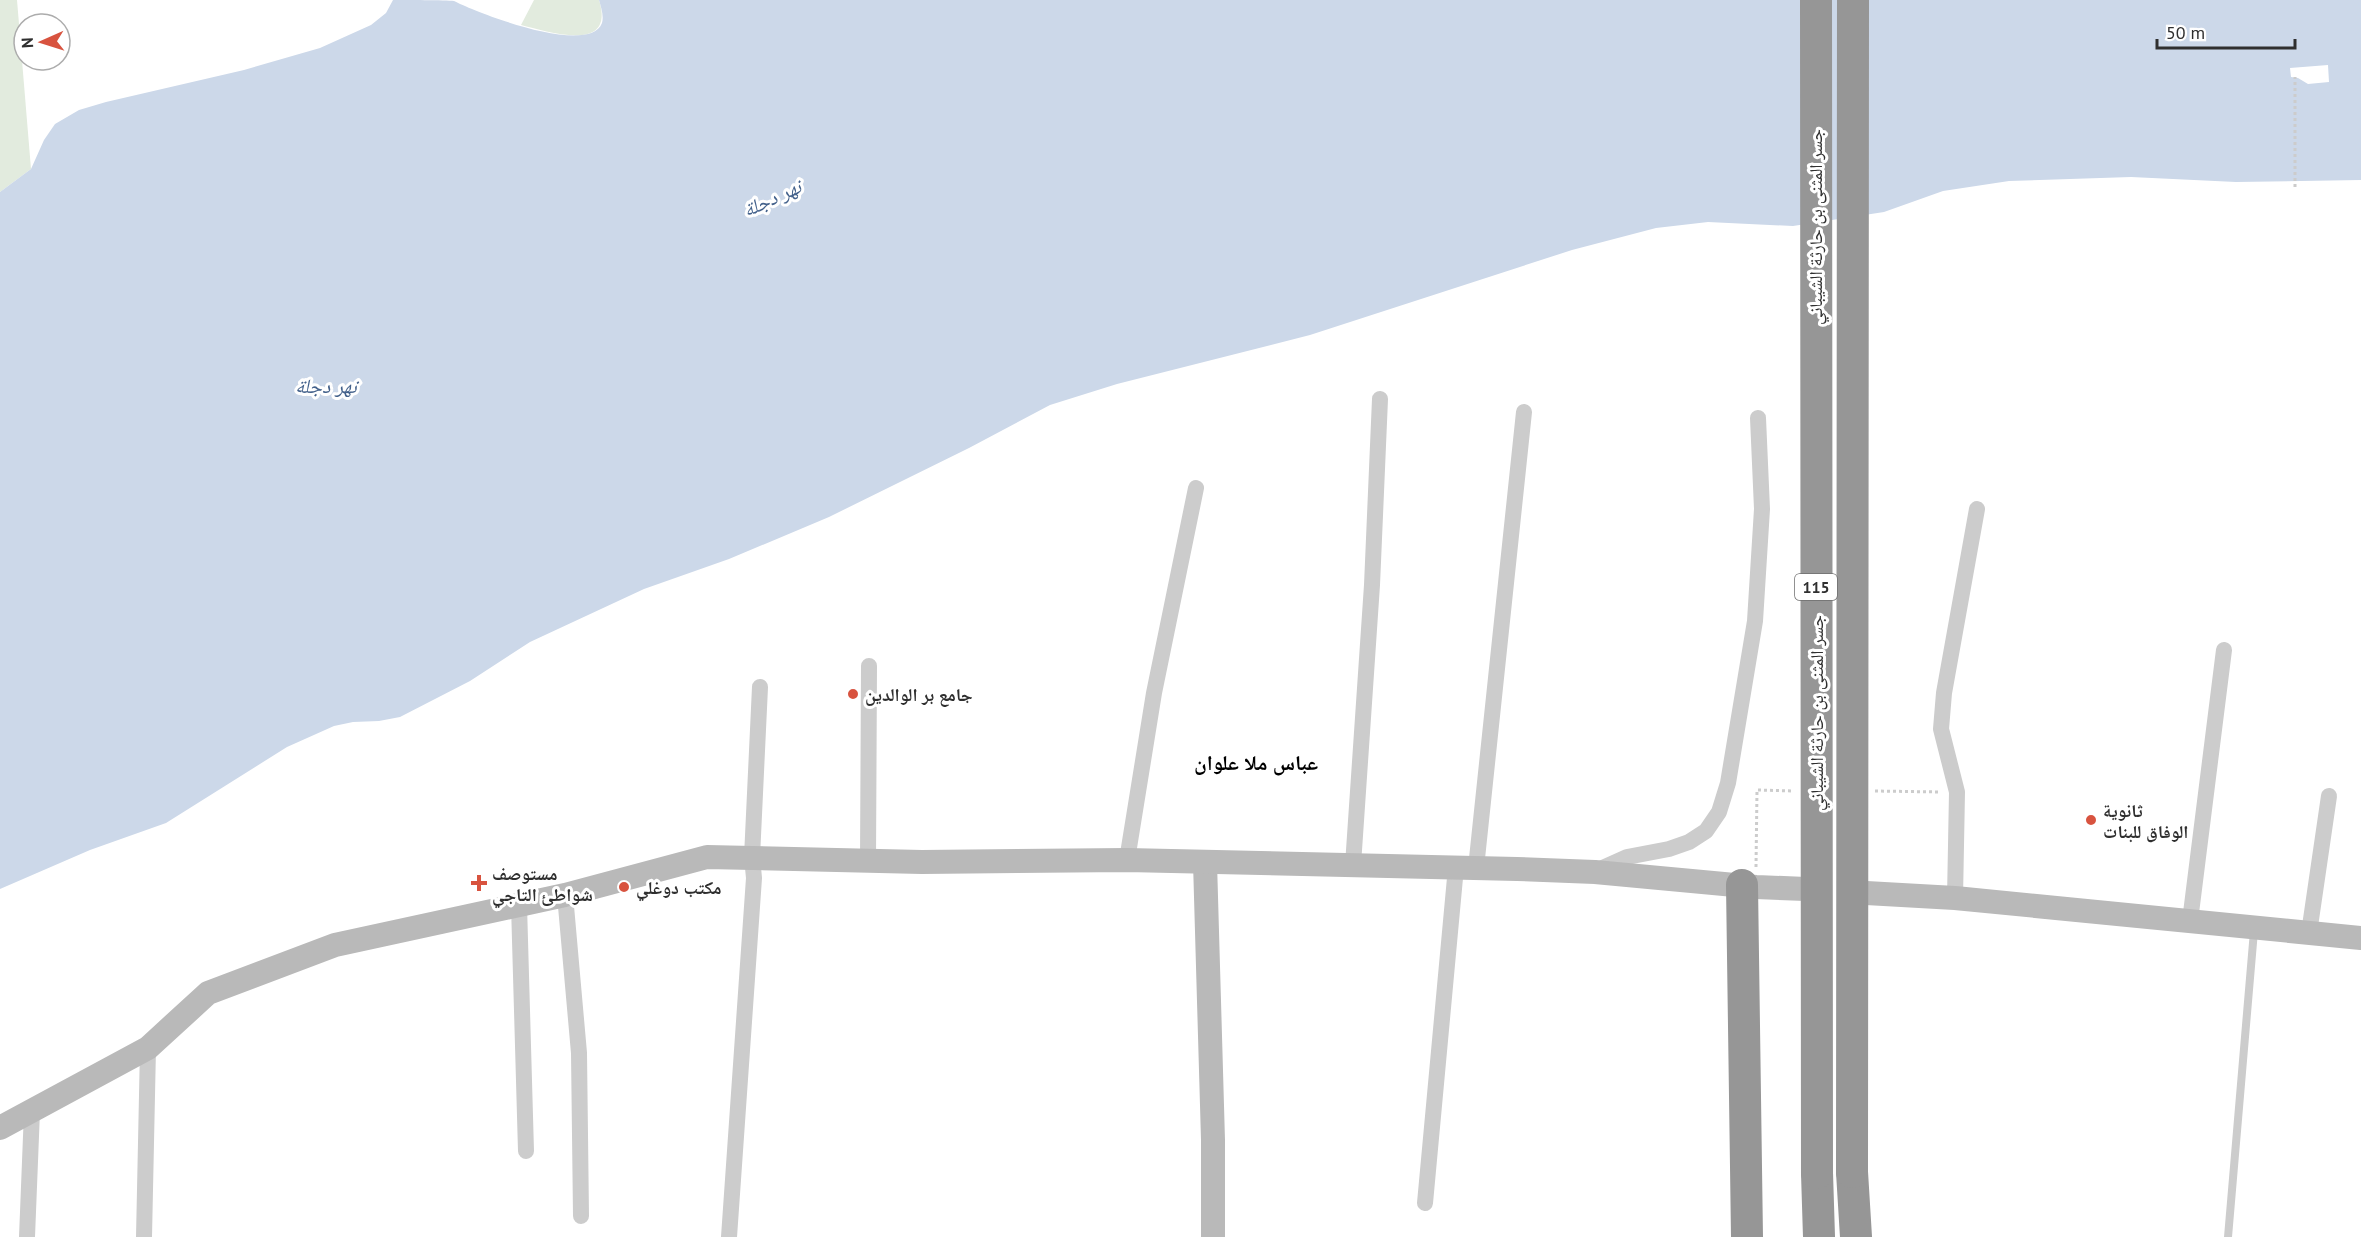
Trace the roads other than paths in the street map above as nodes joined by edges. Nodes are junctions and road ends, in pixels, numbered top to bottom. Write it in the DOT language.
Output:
graph roads {
  1 [pos="1816,0"];
  2 [pos="1853,0"];
  3 [pos="1380,399"];
  4 [pos="1524,412"];
  5 [pos="1758,418"];
  6 [pos="1196,488"];
  7 [pos="1977,509"];
  8 [pos="2224,650"];
  9 [pos="869,666"];
  10 [pos="760,687"];
  11 [pos="2329,796"];
  12 [pos="752,856"];
  13 [pos="1127,860"];
  14 [pos="868,861"];
  15 [pos="1205,862"];
  16 [pos="1353,865"];
  17 [pos="1466,868"];
  18 [pos="1595,872"];
  19 [pos="1749,886"];
  20 [pos="1806,889"];
  21 [pos="1866,893"];
  22 [pos="565,896"];
  23 [pos="1955,898"];
  24 [pos="519,905"];
  25 [pos="2190,921"];
  26 [pos="2254,927"];
  27 [pos="2309,933"];
  28 [pos="2361,938"];
  29 [pos="148,1048"];
  30 [pos="33,1111"];
  31 [pos="0,1128"];
  32 [pos="526,1151"];
  33 [pos="1425,1203"];
  34 [pos="581,1216"];
  35 [pos="27,1237"];
  36 [pos="144,1237"];
  37 [pos="729,1237"];
  38 [pos="1213,1237"];
  39 [pos="1747,1237"];
  40 [pos="1819,1237"];
  41 [pos="1856,1237"];
  42 [pos="2228,1237"];
  1 -- 40 [label="highway, جسر المثنى بن حارثة الشيباني / 115, bridge"];
  2 -- 41 [label="highway, جسر المثنى بن حارثة الشيباني / 115, bridge"];
  3 -- 16 [label="street"];
  4 -- 17 [label="street"];
  5 -- 18 [label="street"];
  6 -- 13 [label="street"];
  7 -- 23 [label="street"];
  8 -- 25 [label="street"];
  9 -- 14 [label="street"];
  10 -- 12 [label="street"];
  11 -- 27 [label="street"];
  12 -- 14 [label="street"];
  12 -- 22 [label="street"];
  12 -- 37 [label="street"];
  13 -- 14 [label="street"];
  13 -- 15 [label="street"];
  15 -- 16 [label="street"];
  15 -- 38 [label="street"];
  16 -- 17 [label="street"];
  17 -- 18 [label="street"];
  17 -- 33 [label="street"];
  18 -- 19 [label="street"];
  19 -- 20 [label="street"];
  19 -- 39 [label="highway"];
  21 -- 23 [label="street"];
  22 -- 24 [label="street"];
  22 -- 34 [label="street"];
  23 -- 25 [label="street"];
  24 -- 29 [label="street"];
  24 -- 32 [label="street"];
  25 -- 26 [label="street"];
  26 -- 27 [label="street"];
  26 -- 42 [label="lane"];
  27 -- 28 [label="street"];
  29 -- 30 [label="street"];
  29 -- 36 [label="street"];
  30 -- 31 [label="street"];
  30 -- 35 [label="street"];
}
